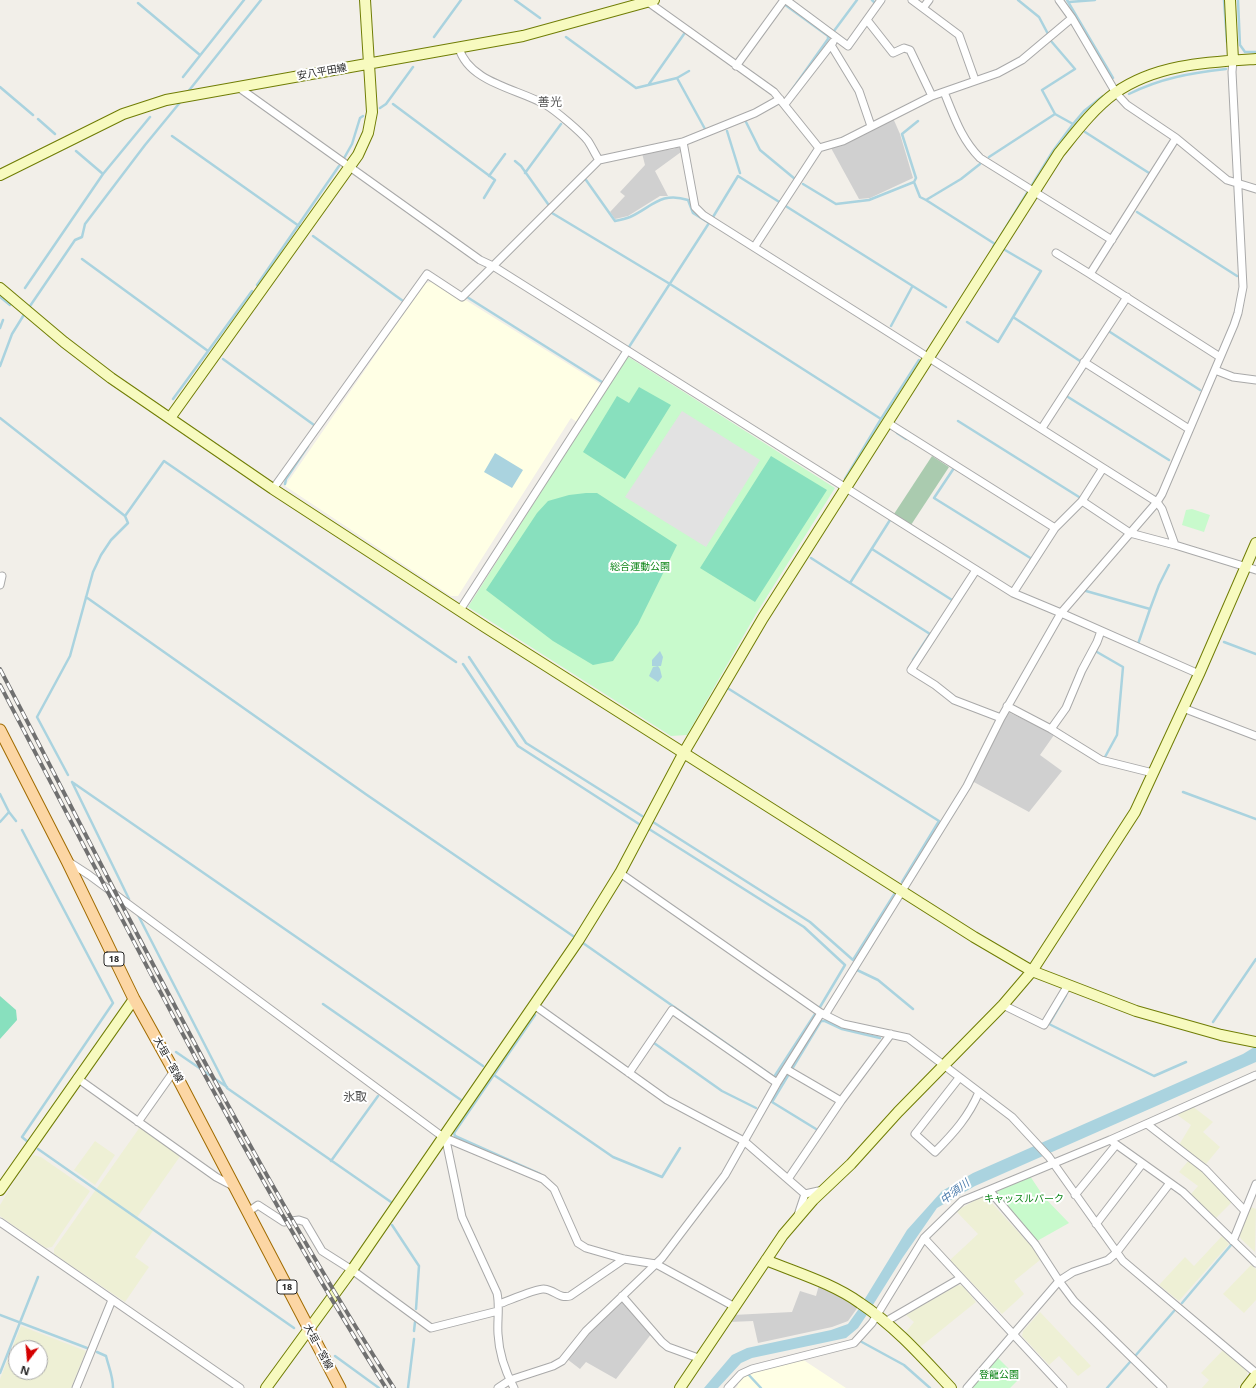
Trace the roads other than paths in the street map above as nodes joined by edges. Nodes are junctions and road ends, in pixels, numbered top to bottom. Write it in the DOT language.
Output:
graph roads {
  1 [pos="365,0"];
  2 [pos="785,0"];
  3 [pos="881,0"];
  4 [pos="912,0"];
  5 [pos="929,0"];
  6 [pos="1059,0"];
  7 [pos="1230,0"];
  8 [pos="651,1"];
  9 [pos="923,8"];
  10 [pos="1072,18"];
  11 [pos="867,20"];
  12 [pos="837,37"];
  13 [pos="831,45"];
  14 [pos="459,48"];
  15 [pos="1256,59"];
  16 [pos="1233,60"];
  17 [pos="369,64"];
  18 [pos="736,66"];
  19 [pos="975,80"];
  20 [pos="238,87"];
  21 [pos="944,92"];
  22 [pos="1116,93"];
  23 [pos="932,96"];
  24 [pos="782,102"];
  25 [pos="871,126"];
  26 [pos="1176,138"];
  27 [pos="683,142"];
  28 [pos="819,148"];
  29 [pos="599,160"];
  30 [pos="350,168"];
  31 [pos="0,175"];
  32 [pos="1237,184"];
  33 [pos="1256,189"];
  34 [pos="1035,191"];
  35 [pos="1112,240"];
  36 [pos="755,246"];
  37 [pos="1056,253"];
  38 [pos="493,266"];
  39 [pos="1090,274"];
  40 [pos="0,288"];
  41 [pos="1127,296"];
  42 [pos="628,351"];
  43 [pos="929,356"];
  44 [pos="1220,357"];
  45 [pos="1084,362"];
  46 [pos="1215,370"];
  47 [pos="1256,380"];
  48 [pos="170,418"];
  49 [pos="888,423"];
  50 [pos="1042,428"];
  51 [pos="1189,429"];
  52 [pos="1103,468"];
  53 [pos="273,488"];
  54 [pos="845,488"];
  55 [pos="1082,500"];
  56 [pos="1157,502"];
  57 [pos="1055,528"];
  58 [pos="1130,533"];
  59 [pos="1256,543"];
  60 [pos="1175,545"];
  61 [pos="1246,566"];
  62 [pos="976,570"];
  63 [pos="1256,570"];
  64 [pos="2,576"];
  65 [pos="0,585"];
  66 [pos="1013,593"];
  67 [pos="460,610"];
  68 [pos="1061,613"];
  69 [pos="1101,631"];
  70 [pos="1199,674"];
  71 [pos="1007,706"];
  72 [pos="1183,708"];
  73 [pos="1000,718"];
  74 [pos="1051,729"];
  75 [pos="0,730"];
  76 [pos="1256,736"];
  77 [pos="683,754"];
  78 [pos="1153,773"];
  79 [pos="67,861"];
  80 [pos="620,873"];
  81 [pos="902,890"];
  82 [pos="1032,971"];
  83 [pos="1068,985"];
  84 [pos="134,999"];
  85 [pos="534,1005"];
  86 [pos="1003,1005"];
  87 [pos="823,1014"];
  88 [pos="891,1034"];
  89 [pos="1256,1042"];
  90 [pos="944,1067"];
  91 [pos="786,1069"];
  92 [pos="174,1071"];
  93 [pos="629,1073"];
  94 [pos="1256,1075"];
  95 [pos="77,1078"];
  96 [pos="959,1078"];
  97 [pos="777,1083"];
  98 [pos="979,1092"];
  99 [pos="841,1101"];
  100 [pos="138,1122"];
  101 [pos="1147,1124"];
  102 [pos="443,1137"];
  103 [pos="744,1141"];
  104 [pos="1113,1143"];
  105 [pos="1051,1160"];
  106 [pos="1142,1164"];
  107 [pos="788,1179"];
  108 [pos="1170,1183"];
  109 [pos="1256,1184"];
  110 [pos="233,1186"];
  111 [pos="0,1190"];
  112 [pos="823,1190"];
  113 [pos="989,1190"];
  114 [pos="805,1194"];
  115 [pos="1076,1195"];
  116 [pos="1245,1211"];
  117 [pos="248,1212"];
  118 [pos="797,1217"];
  119 [pos="0,1222"];
  120 [pos="1096,1224"];
  121 [pos="924,1238"];
  122 [pos="1233,1241"];
  123 [pos="1116,1253"];
  124 [pos="624,1259"];
  125 [pos="766,1260"];
  126 [pos="1256,1263"];
  127 [pos="656,1264"];
  128 [pos="352,1270"];
  129 [pos="961,1278"];
  130 [pos="1059,1281"];
  131 [pos="622,1296"];
  132 [pos="112,1300"];
  133 [pos="735,1307"];
  134 [pos="499,1308"];
  135 [pos="878,1316"];
  136 [pos="308,1328"];
  137 [pos="1014,1335"];
  138 [pos="701,1359"];
  139 [pos="1256,1374"];
  140 [pos="510,1380"];
  141 [pos="76,1388"];
  142 [pos="240,1388"];
  143 [pos="266,1388"];
  144 [pos="340,1388"];
  145 [pos="498,1388"];
  146 [pos="514,1388"];
  147 [pos="680,1388"];
  148 [pos="728,1388"];
  149 [pos="951,1388"];
  150 [pos="967,1388"];
  151 [pos="1063,1388"];
  152 [pos="1163,1388"];
  153 [pos="1246,1388"];
  1 -- 17 [label="street"];
  2 -- 12 [label="street"];
  2 -- 18 [label="street"];
  3 -- 11 [label="street"];
  4 -- 9 [label="street"];
  5 -- 9 [label="street"];
  6 -- 10 [label="street"];
  7 -- 16 [label="street"];
  8 -- 14 [label="street, 安八平田線"];
  8 -- 18 [label="street"];
  9 -- 19 [label="street"];
  10 -- 19 [label="street"];
  10 -- 22 [label="street"];
  11 -- 12 [label="street"];
  11 -- 23 [label="street"];
  12 -- 13 [label="street"];
  13 -- 24 [label="street"];
  13 -- 25 [label="street"];
  14 -- 17 [label="street, 安八平田線"];
  14 -- 29 [label="street"];
  15 -- 16 [label="street"];
  16 -- 22 [label="street"];
  16 -- 32 [label="street"];
  17 -- 20 [label="street, 安八平田線"];
  17 -- 30 [label="street"];
  18 -- 24 [label="street"];
  19 -- 21 [label="street"];
  20 -- 30 [label="street"];
  20 -- 31 [label="street, 安八平田線"];
  21 -- 23 [label="street"];
  21 -- 34 [label="street"];
  22 -- 26 [label="street"];
  22 -- 34 [label="street"];
  23 -- 25 [label="street"];
  24 -- 27 [label="street"];
  24 -- 28 [label="street"];
  25 -- 28 [label="street"];
  26 -- 32 [label="street"];
  26 -- 35 [label="street"];
  27 -- 29 [label="street"];
  27 -- 36 [label="street"];
  28 -- 36 [label="street"];
  29 -- 38 [label="street"];
  30 -- 38 [label="street"];
  30 -- 48 [label="street"];
  32 -- 33 [label="street"];
  32 -- 44 [label="street"];
  34 -- 35 [label="street"];
  34 -- 43 [label="street"];
  35 -- 39 [label="street"];
  36 -- 43 [label="street"];
  37 -- 39 [label="street"];
  38 -- 42 [label="street"];
  38 -- 53 [label="street"];
  39 -- 41 [label="street"];
  40 -- 48 [label="street"];
  41 -- 44 [label="street"];
  41 -- 45 [label="street"];
  42 -- 54 [label="street"];
  42 -- 67 [label="street"];
  43 -- 49 [label="street"];
  43 -- 50 [label="street"];
  44 -- 46 [label="street"];
  45 -- 50 [label="street"];
  45 -- 51 [label="street"];
  46 -- 47 [label="street"];
  46 -- 51 [label="street"];
  48 -- 53 [label="street"];
  49 -- 54 [label="street"];
  49 -- 57 [label="street"];
  50 -- 52 [label="street"];
  51 -- 56 [label="street"];
  52 -- 55 [label="street"];
  52 -- 56 [label="street"];
  53 -- 67 [label="street"];
  54 -- 62 [label="street"];
  54 -- 77 [label="street"];
  55 -- 57 [label="street"];
  55 -- 58 [label="street"];
  56 -- 58 [label="street"];
  56 -- 60 [label="street"];
  57 -- 66 [label="street"];
  58 -- 60 [label="street"];
  58 -- 68 [label="street"];
  59 -- 61 [label="street"];
  60 -- 61 [label="street"];
  61 -- 63 [label="street"];
  61 -- 70 [label="street"];
  62 -- 66 [label="street"];
  62 -- 73 [label="street"];
  64 -- 65 [label="street"];
  66 -- 68 [label="street"];
  67 -- 77 [label="street"];
  68 -- 69 [label="street"];
  68 -- 71 [label="street"];
  69 -- 70 [label="street"];
  69 -- 74 [label="street"];
  70 -- 72 [label="street"];
  71 -- 73 [label="street"];
  71 -- 74 [label="street"];
  72 -- 76 [label="street"];
  72 -- 78 [label="street"];
  73 -- 81 [label="street"];
  74 -- 78 [label="street"];
  75 -- 79 [label="main road, 大垣一宮線 / 18"];
  77 -- 80 [label="street"];
  77 -- 81 [label="street"];
  78 -- 82 [label="street"];
  79 -- 84 [label="main road, 大垣一宮線 / 18"];
  79 -- 102 [label="street"];
  80 -- 85 [label="street"];
  80 -- 87 [label="street"];
  81 -- 82 [label="street"];
  81 -- 87 [label="street"];
  82 -- 83 [label="street"];
  82 -- 86 [label="street"];
  83 -- 86 [label="street"];
  83 -- 89 [label="street"];
  84 -- 92 [label="main road, 大垣一宮線 / 18"];
  84 -- 95 [label="street"];
  85 -- 93 [label="street"];
  85 -- 102 [label="street"];
  86 -- 90 [label="street"];
  87 -- 88 [label="street"];
  87 -- 91 [label="street"];
  88 -- 90 [label="street"];
  88 -- 99 [label="street"];
  90 -- 96 [label="street"];
  90 -- 112 [label="street"];
  91 -- 97 [label="street"];
  91 -- 99 [label="street"];
  92 -- 100 [label="street"];
  92 -- 110 [label="main road, 大垣一宮線 / 18"];
  93 -- 97 [label="street"];
  93 -- 103 [label="street"];
  94 -- 101 [label="street"];
  95 -- 100 [label="street"];
  95 -- 111 [label="street"];
  96 -- 98 [label="street"];
  96 -- 98 [label="street"];
  97 -- 103 [label="street"];
  98 -- 105 [label="street"];
  99 -- 107 [label="street"];
  100 -- 110 [label="street"];
  101 -- 104 [label="street"];
  101 -- 116 [label="street"];
  102 -- 124 [label="street"];
  102 -- 128 [label="street"];
  102 -- 134 [label="street"];
  103 -- 107 [label="street"];
  103 -- 127 [label="street"];
  104 -- 105 [label="street"];
  104 -- 106 [label="street"];
  104 -- 115 [label="street"];
  105 -- 113 [label="street"];
  105 -- 115 [label="street"];
  106 -- 108 [label="street"];
  106 -- 120 [label="street"];
  107 -- 114 [label="street"];
  108 -- 122 [label="street"];
  108 -- 123 [label="street"];
  109 -- 116 [label="street"];
  110 -- 117 [label="main road, 大垣一宮線 / 18"];
  112 -- 114 [label="street"];
  112 -- 118 [label="street"];
  113 -- 121 [label="street"];
  113 -- 130 [label="street"];
  114 -- 118 [label="street"];
  115 -- 120 [label="street"];
  116 -- 122 [label="street"];
  117 -- 128 [label="street"];
  117 -- 136 [label="main road, 大垣一宮線 / 18"];
  118 -- 125 [label="street"];
  119 -- 132 [label="street"];
  120 -- 123 [label="street"];
  121 -- 129 [label="street"];
  121 -- 135 [label="street"];
  122 -- 126 [label="street"];
  123 -- 130 [label="street"];
  123 -- 139 [label="street"];
  124 -- 127 [label="street"];
  124 -- 134 [label="street"];
  125 -- 133 [label="street"];
  125 -- 135 [label="street"];
  127 -- 131 [label="street"];
  127 -- 133 [label="street"];
  128 -- 134 [label="street"];
  128 -- 136 [label="street"];
  129 -- 135 [label="street"];
  129 -- 137 [label="street"];
  130 -- 137 [label="street"];
  130 -- 152 [label="street"];
  131 -- 138 [label="street"];
  131 -- 140 [label="street"];
  132 -- 141 [label="street"];
  132 -- 142 [label="street"];
  133 -- 138 [label="street"];
  134 -- 140 [label="street"];
  135 -- 148 [label="street"];
  135 -- 149 [label="street"];
  136 -- 143 [label="street"];
  136 -- 144 [label="main road, 大垣一宮線 / 18"];
  137 -- 150 [label="street"];
  137 -- 151 [label="street"];
  138 -- 147 [label="street"];
  139 -- 153 [label="street"];
  140 -- 145 [label="street"];
  140 -- 146 [label="street"];
}
